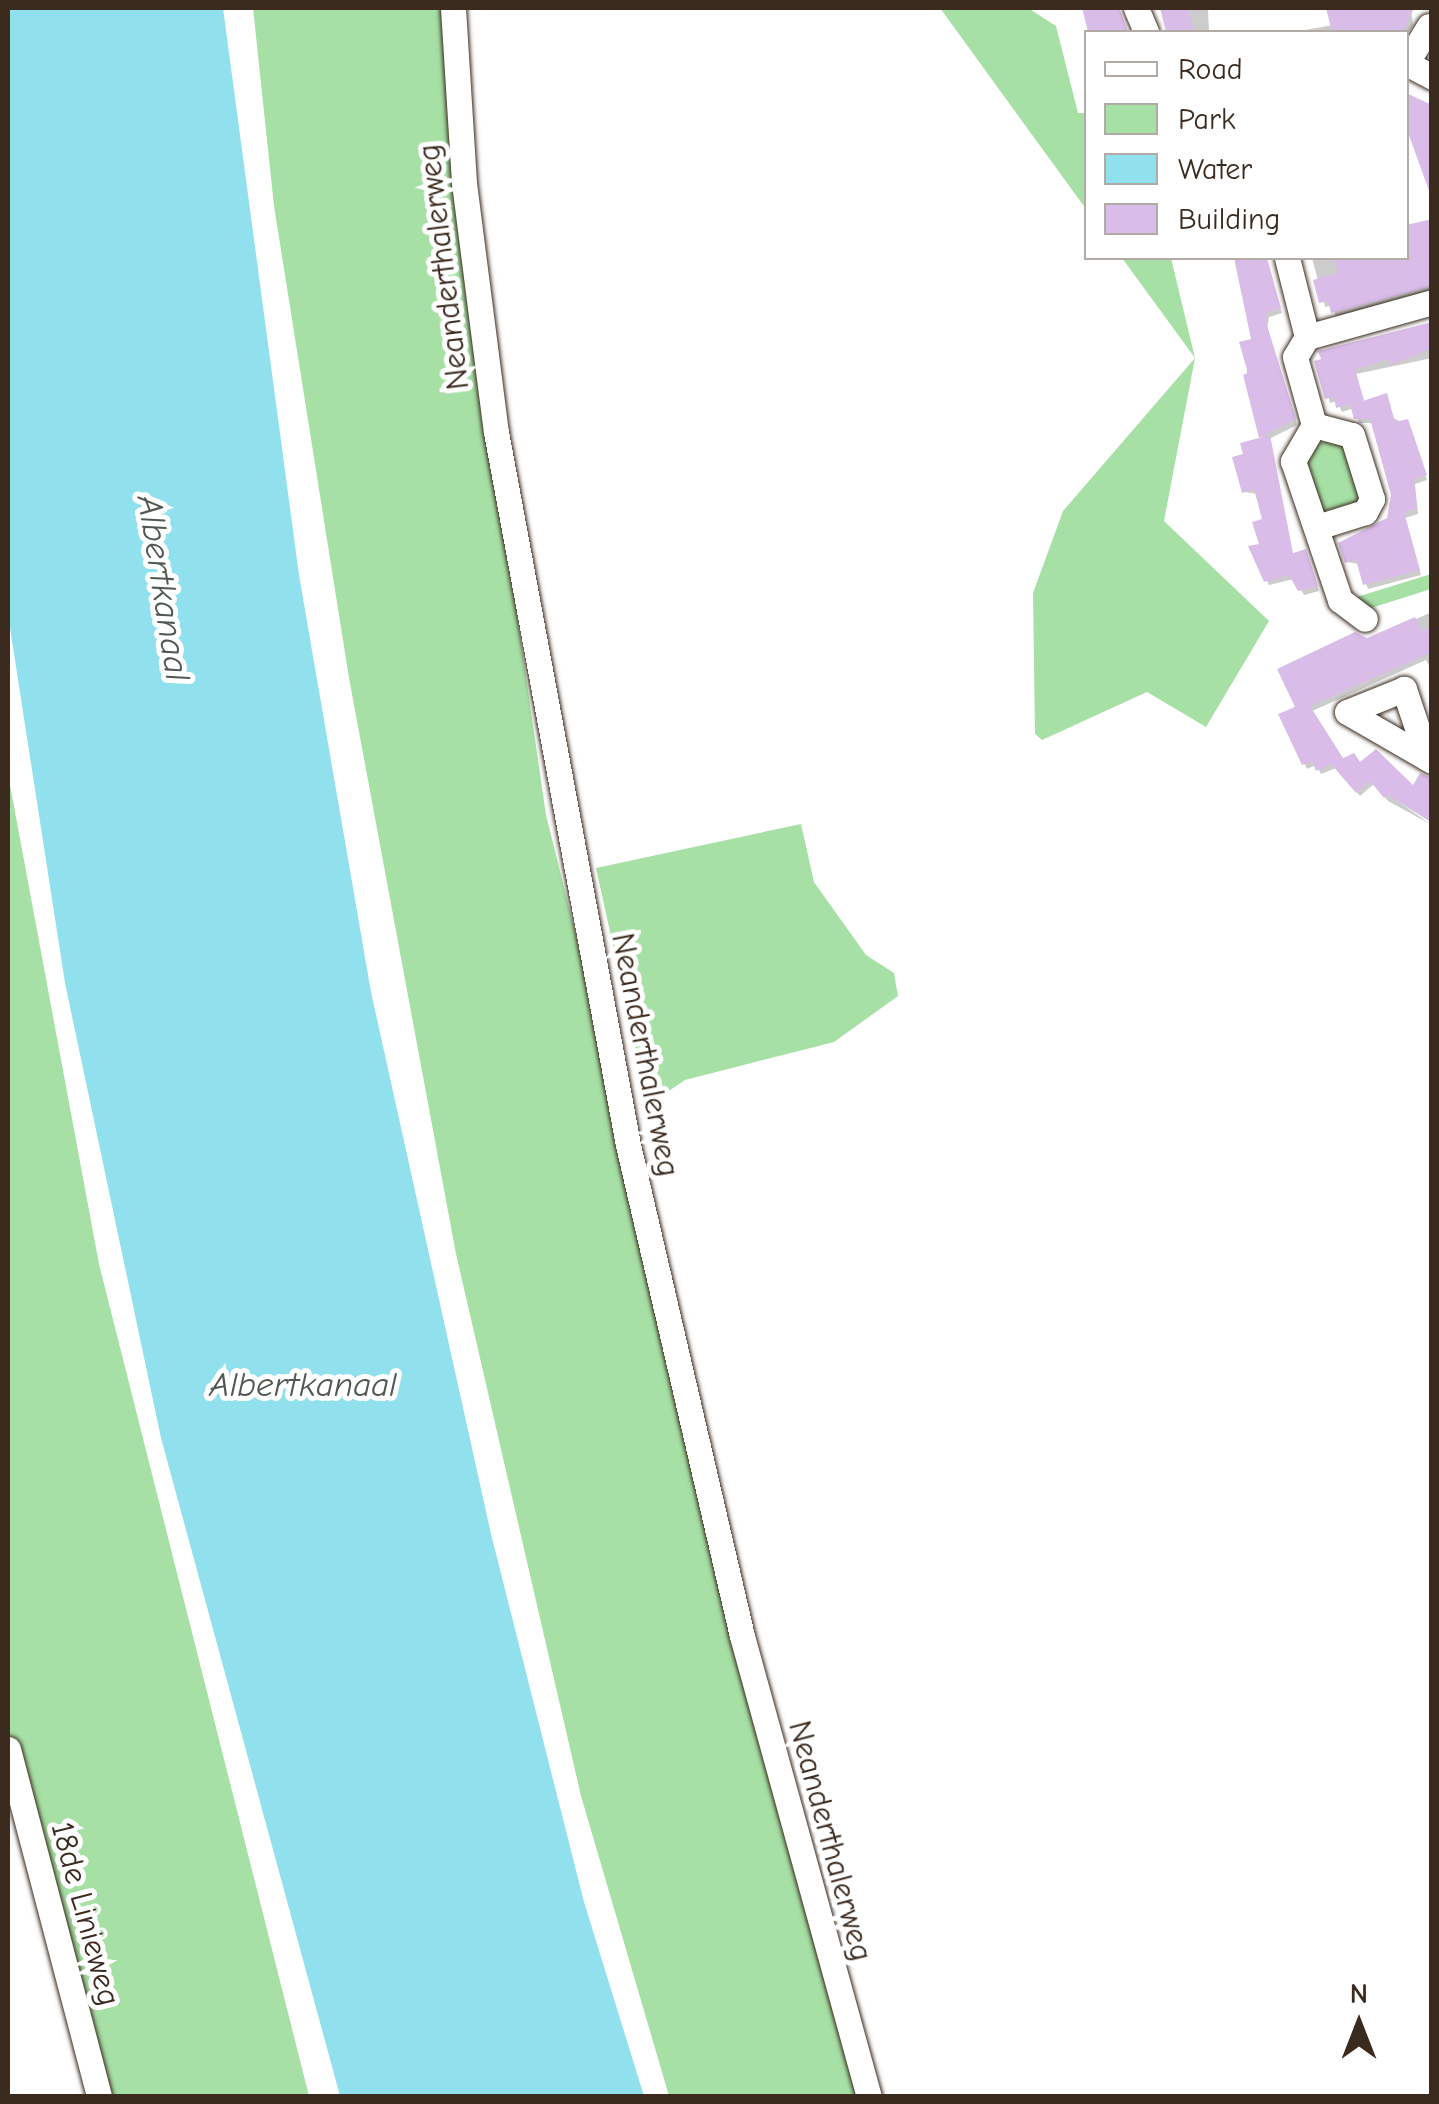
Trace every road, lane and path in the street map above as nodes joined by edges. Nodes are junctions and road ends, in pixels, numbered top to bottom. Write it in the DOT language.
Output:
graph roads {
  1 [pos="453,8"];
  2 [pos="1428,20"];
  3 [pos="1409,58"];
  4 [pos="1409,63"];
  5 [pos="1432,77"];
  6 [pos="1288,260"];
  7 [pos="1432,302"];
  8 [pos="1307,337"];
  9 [pos="1314,424"];
  10 [pos="1317,527"];
  11 [pos="1365,619"];
  12 [pos="8,1749"];
  13 [pos="99,2096"];
  14 [pos="869,2096"];
  1 -- 14 [label="street, Neanderthalerweg"];
  2 -- 3 [label="street"];
  4 -- 5 [label="street"];
  6 -- 8 [label="street"];
  7 -- 8 [label="street"];
  8 -- 9 [label="street"];
  9 -- 10 [label="street"];
  9 -- 10 [label="street"];
  10 -- 11 [label="street"];
  12 -- 13 [label="street, 18de Linieweg"];
}
